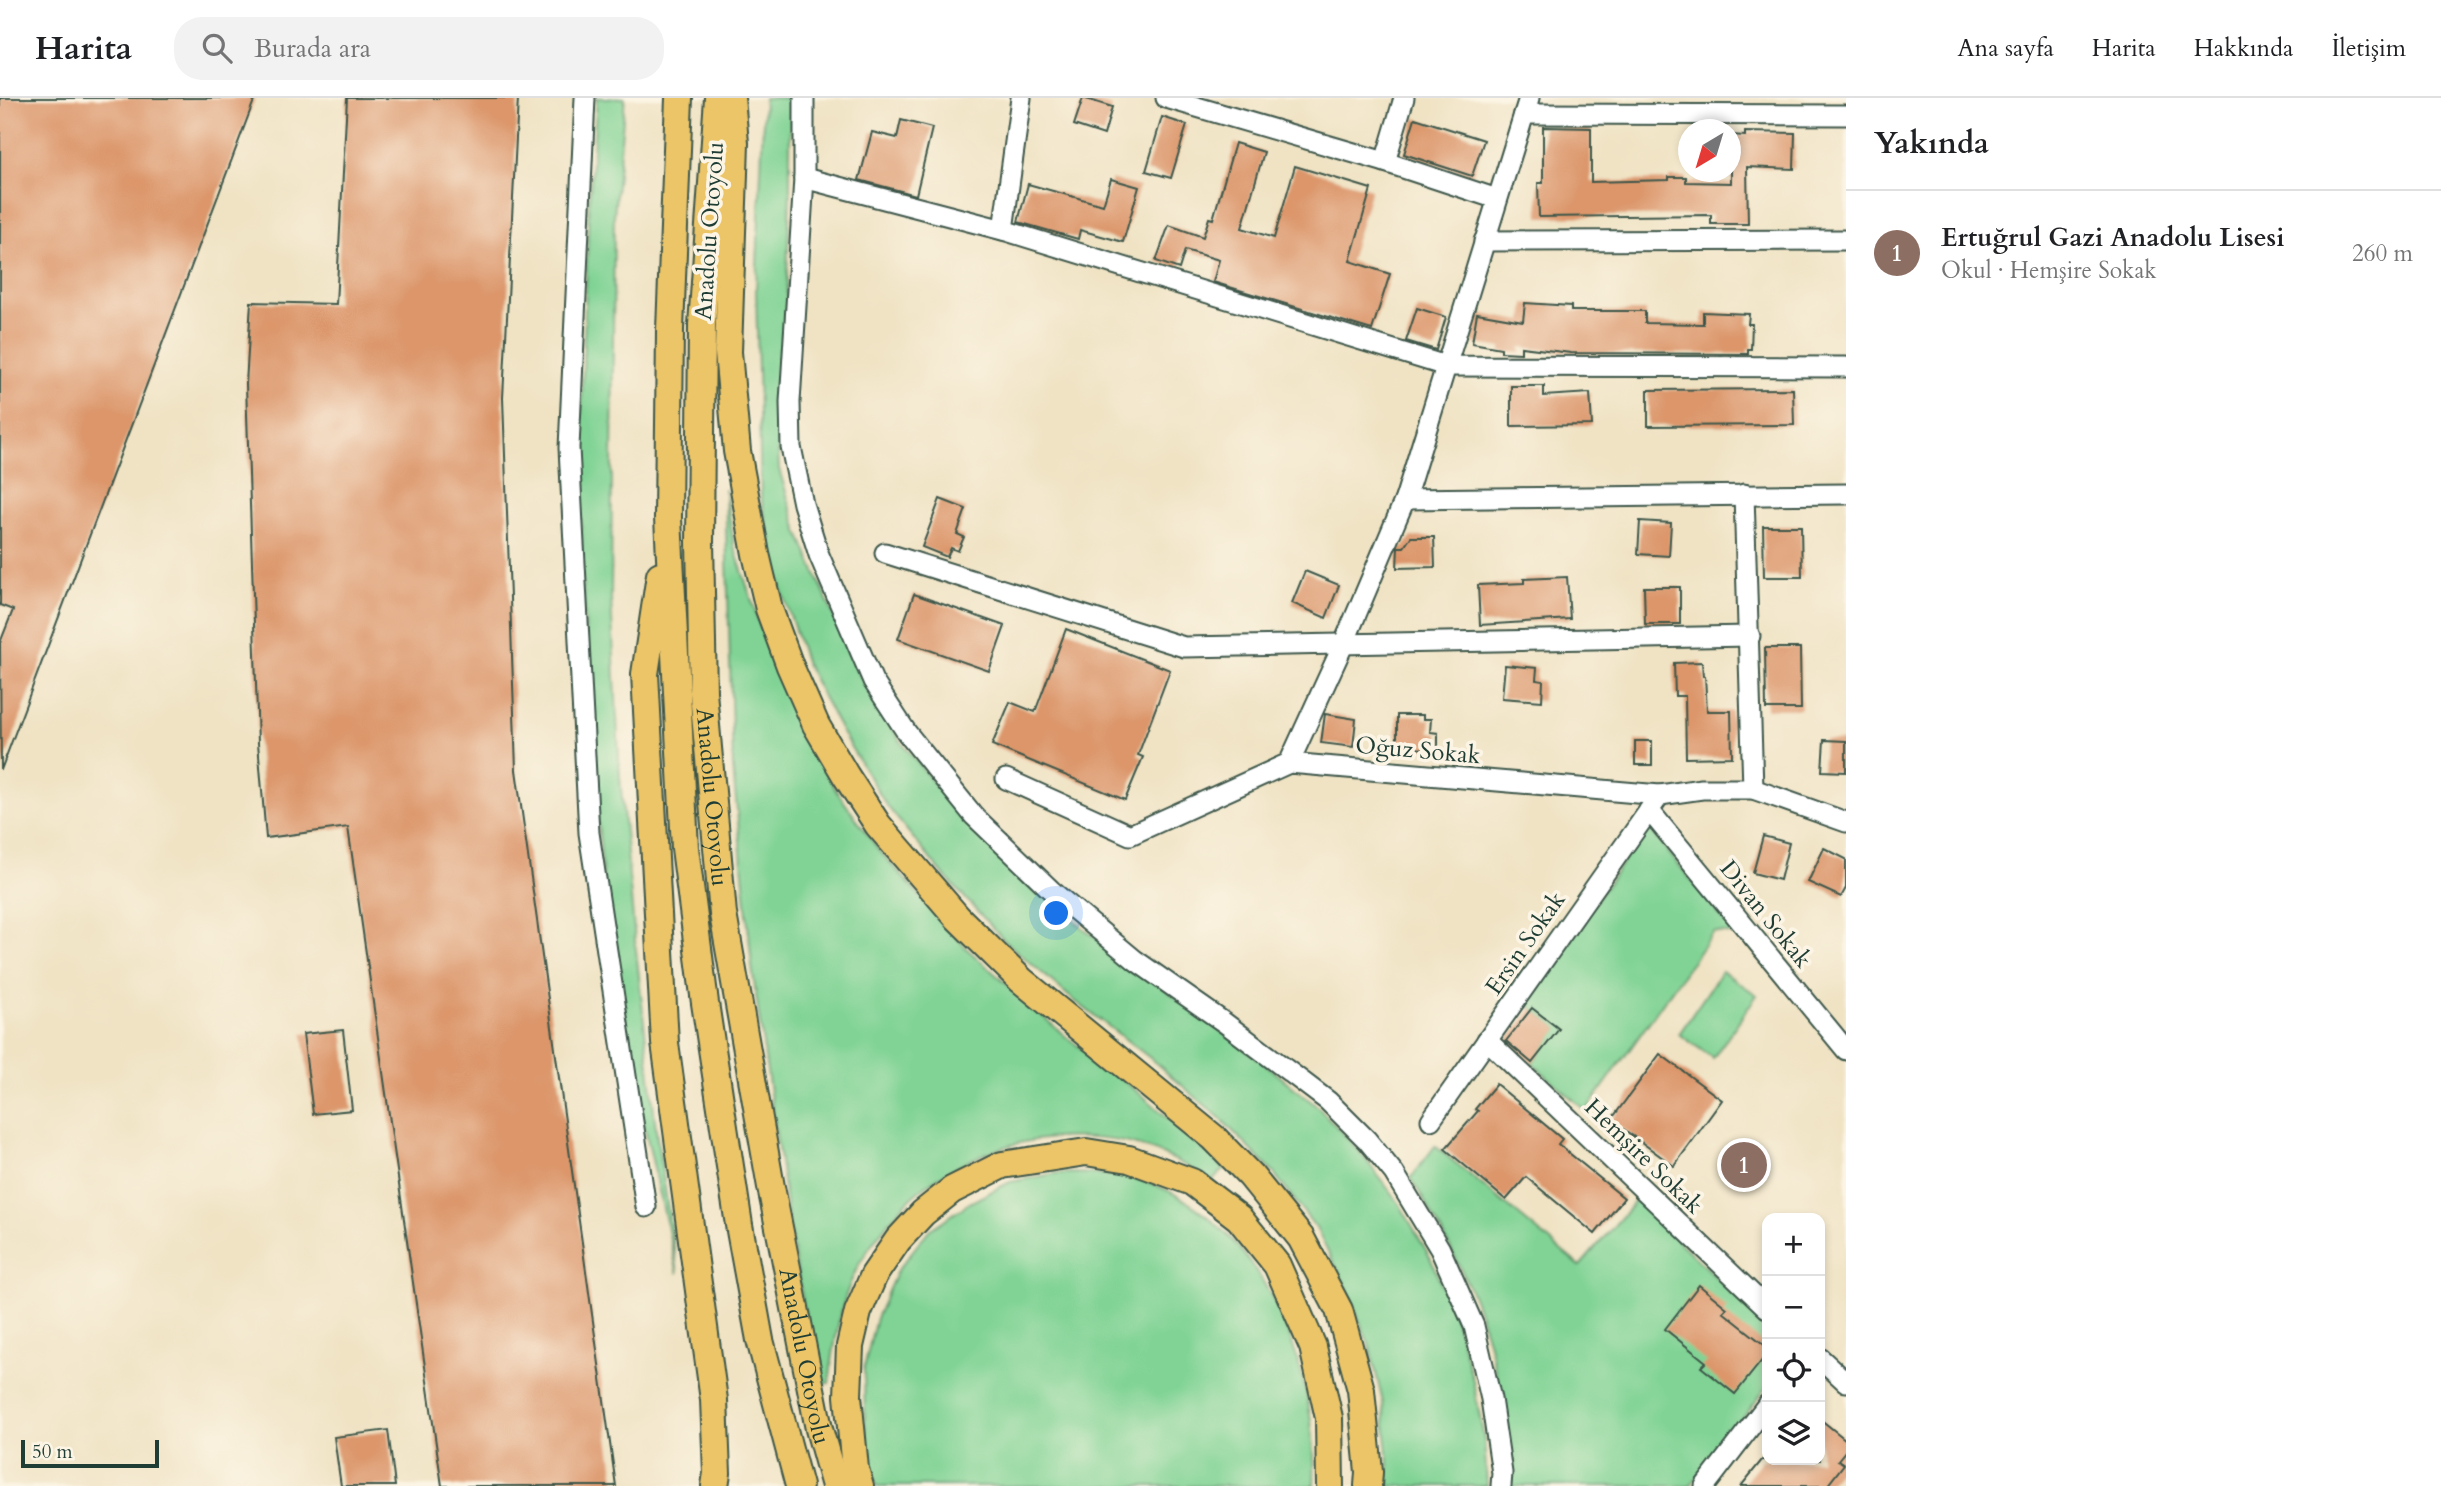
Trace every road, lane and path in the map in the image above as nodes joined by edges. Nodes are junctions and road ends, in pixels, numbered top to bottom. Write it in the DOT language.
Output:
graph roads {
  1 [pos="585,98"];
  2 [pos="679,98"];
  3 [pos="718,98"];
  4 [pos="732,98"];
  5 [pos="804,98"];
  6 [pos="1021,98"];
  7 [pos="1166,98"];
  8 [pos="1404,98"];
  9 [pos="1527,106"];
  10 [pos="1846,115"];
  11 [pos="1385,162"];
  12 [pos="804,178"];
  13 [pos="1497,199"];
  14 [pos="1003,230"];
  15 [pos="1846,240"];
  16 [pos="1484,242"];
  17 [pos="1446,366"];
  18 [pos="1846,367"];
  19 [pos="1744,494"];
  20 [pos="1846,494"];
  21 [pos="1405,499"];
  22 [pos="668,518"];
  23 [pos="885,553"];
  24 [pos="1750,636"];
  25 [pos="1344,643"];
  26 [pos="1289,763"];
  27 [pos="1006,779"];
  28 [pos="1753,789"];
  29 [pos="1654,802"];
  30 [pos="1846,821"];
  31 [pos="1487,1040"];
  32 [pos="1846,1050"];
  33 [pos="1431,1120"];
  34 [pos="646,1207"];
  35 [pos="1762,1303"];
  36 [pos="1825,1363"];
  37 [pos="1846,1382"];
  38 [pos="1762,1412"];
  39 [pos="715,1486"];
  40 [pos="799,1486"];
  41 [pos="835,1486"];
  42 [pos="860,1486"];
  43 [pos="1330,1486"];
  44 [pos="1368,1486"];
  45 [pos="1502,1486"];
  46 [pos="1705,1486"];
  1 -- 34 [label="street"];
  2 -- 22 [label="highway, Anadolu Otoyolu"];
  3 -- 41 [label="highway, Anadolu Otoyolu"];
  4 -- 44 [label="highway"];
  5 -- 12 [label="street"];
  6 -- 14 [label="street"];
  7 -- 11 [label="street"];
  8 -- 11 [label="street"];
  9 -- 10 [label="street"];
  9 -- 13 [label="street"];
  11 -- 13 [label="street"];
  12 -- 14 [label="street"];
  12 -- 45 [label="street"];
  13 -- 16 [label="street"];
  14 -- 17 [label="street"];
  15 -- 16 [label="street"];
  16 -- 17 [label="street"];
  17 -- 18 [label="street"];
  17 -- 21 [label="street"];
  19 -- 20 [label="street"];
  19 -- 21 [label="street"];
  19 -- 24 [label="street"];
  21 -- 25 [label="street"];
  22 -- 39 [label="highway"];
  22 -- 40 [label="highway, Anadolu Otoyolu"];
  23 -- 25 [label="street"];
  24 -- 25 [label="street"];
  24 -- 28 [label="street"];
  25 -- 26 [label="street"];
  26 -- 27 [label="street, Oğuz Sokak"];
  26 -- 29 [label="street, Oğuz Sokak"];
  28 -- 29 [label="street, Oğuz Sokak"];
  28 -- 30 [label="street, Oğuz Sokak"];
  29 -- 31 [label="street, Ersin Sokak"];
  29 -- 32 [label="street, Divan Sokak"];
  31 -- 33 [label="street, Ersin Sokak"];
  31 -- 35 [label="street, Hemşire Sokak"];
  36 -- 37 [label="street"];
  38 -- 46 [label="street"];
  42 -- 43 [label="highway"];
}
